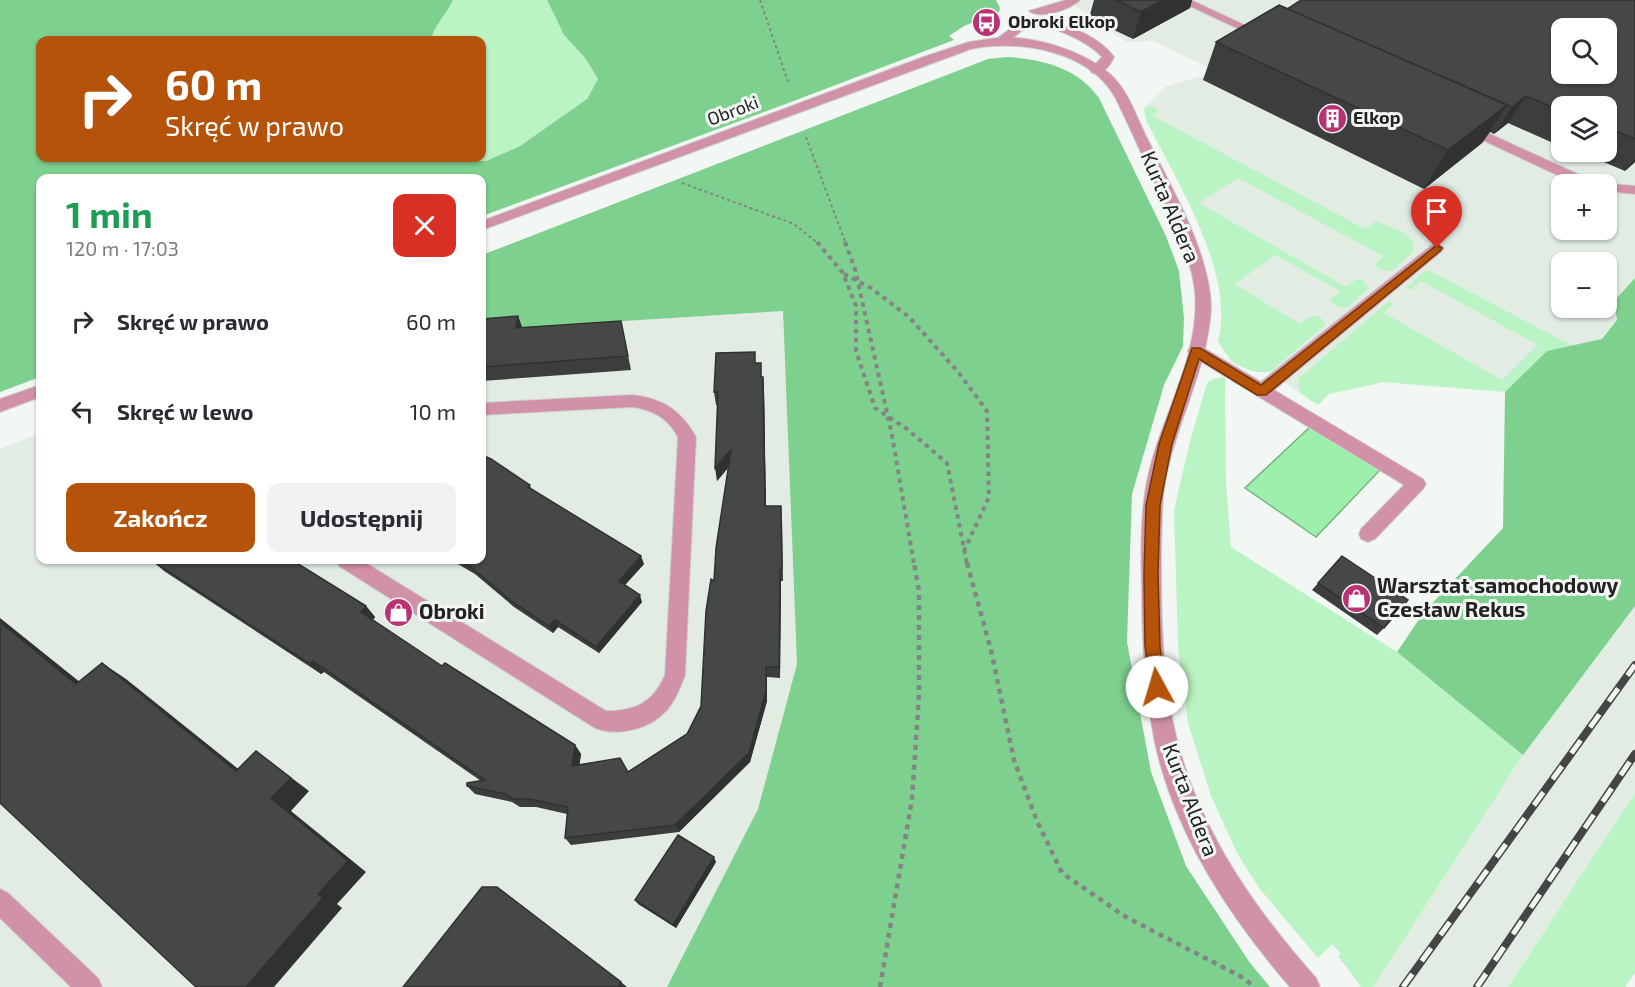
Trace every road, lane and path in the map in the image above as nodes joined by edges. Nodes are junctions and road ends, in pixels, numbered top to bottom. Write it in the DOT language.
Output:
graph roads {
  1 [pos="760,0"];
  2 [pos="1075,0"];
  3 [pos="1182,0"];
  4 [pos="1033,5"];
  5 [pos="1031,23"];
  6 [pos="1001,40"];
  7 [pos="1274,42"];
  8 [pos="1096,70"];
  9 [pos="796,108"];
  10 [pos="1459,124"];
  11 [pos="1566,174"];
  12 [pos="676,183"];
  13 [pos="1617,188"];
  14 [pos="1635,190"];
  15 [pos="486,224"];
  16 [pos="1437,248"];
  17 [pos="843,273"];
  18 [pos="858,283"];
  19 [pos="1196,351"];
  20 [pos="36,392"];
  21 [pos="1262,392"];
  22 [pos="0,406"];
  23 [pos="486,409"];
  24 [pos="888,417"];
  25 [pos="1368,534"];
  26 [pos="964,552"];
  27 [pos="352,564"];
  28 [pos="0,901"];
  29 [pos="89,987"];
  30 [pos="880,987"];
  31 [pos="1255,987"];
  32 [pos="1307,987"];
  1 -- 9 [label="path"];
  2 -- 4 [label="street"];
  3 -- 7 [label="street"];
  4 -- 5 [label="street"];
  5 -- 6 [label="street"];
  5 -- 8 [label="street"];
  6 -- 8 [label="street, Kurta Aldera"];
  6 -- 9 [label="street, Obroki"];
  8 -- 19 [label="street, Kurta Aldera"];
  9 -- 15 [label="street, Obroki"];
  9 -- 18 [label="path"];
  10 -- 11 [label="street"];
  12 -- 17 [label="path"];
  13 -- 14 [label="street"];
  16 -- 21 [label="street"];
  17 -- 18 [label="path"];
  17 -- 24 [label="path"];
  18 -- 24 [label="path"];
  18 -- 26 [label="path"];
  19 -- 21 [label="street"];
  19 -- 32 [label="street, Kurta Aldera"];
  20 -- 22 [label="street"];
  21 -- 25 [label="street"];
  23 -- 27 [label="street"];
  24 -- 26 [label="path"];
  24 -- 30 [label="path"];
  26 -- 31 [label="path"];
  28 -- 29 [label="street"];
}
